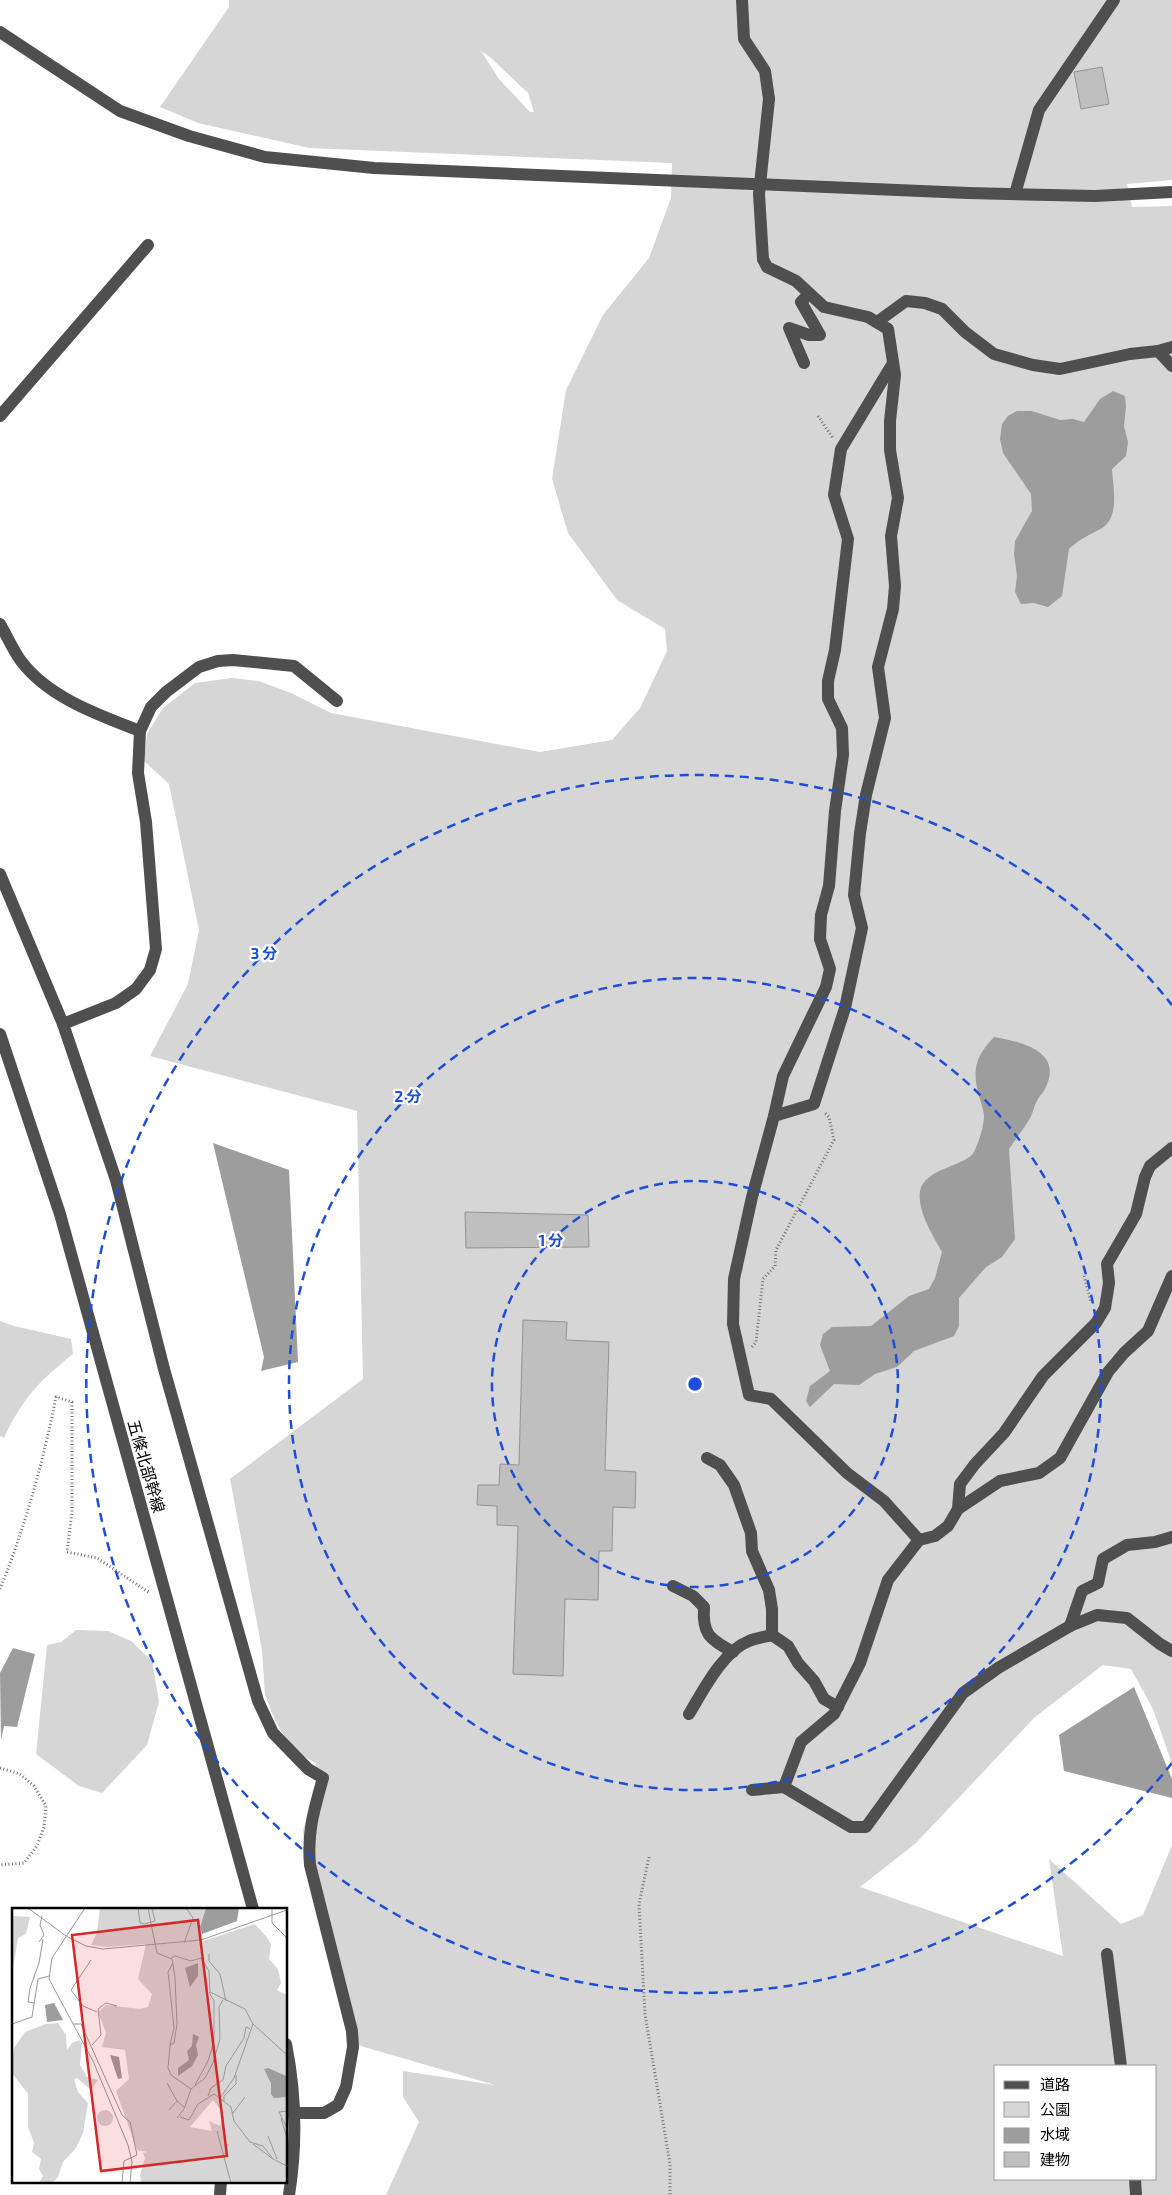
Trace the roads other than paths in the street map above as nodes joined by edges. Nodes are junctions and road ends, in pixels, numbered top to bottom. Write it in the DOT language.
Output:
graph roads {
  1 [pos="742,0"];
  2 [pos="1114,0"];
  3 [pos="0,32"];
  4 [pos="1172,192"];
  5 [pos="1015,194"];
  6 [pos="148,246"];
  7 [pos="809,294"];
  8 [pos="877,322"];
  9 [pos="1172,347"];
  10 [pos="1158,351"];
  11 [pos="804,363"];
  12 [pos="894,363"];
  13 [pos="1172,366"];
  14 [pos="0,416"];
  15 [pos="0,624"];
  16 [pos="337,701"];
  17 [pos="140,731"];
  18 [pos="0,874"];
  19 [pos="63,1024"];
  20 [pos="0,1034"];
  21 [pos="774,1116"];
  22 [pos="1172,1148"];
  23 [pos="1172,1276"];
  24 [pos="707,1458"];
  25 [pos="958,1509"];
  26 [pos="1172,1537"];
  27 [pos="919,1540"];
  28 [pos="673,1586"];
  29 [pos="1070,1626"];
  30 [pos="772,1635"];
  31 [pos="1172,1651"];
  32 [pos="733,1652"];
  33 [pos="838,1707"];
  34 [pos="689,1714"];
  35 [pos="784,1787"];
  36 [pos="752,1790"];
  37 [pos="253,1908"];
  38 [pos="1107,1954"];
  39 [pos="288,2056"];
  40 [pos="1121,2065"];
  41 [pos="290,2113"];
  42 [pos="1134,2180"];
  43 [pos="221,2182"];
  44 [pos="220,2195"];
  45 [pos="290,2195"];
  46 [pos="1136,2195"];
  1 -- 7 [label="street, bridge"];
  2 -- 5 [label="street"];
  3 -- 5 [label="street"];
  4 -- 5 [label="street"];
  6 -- 14 [label="street"];
  7 -- 8 [label="street"];
  7 -- 11 [label="street"];
  8 -- 10 [label="street"];
  8 -- 12 [label="street"];
  9 -- 10 [label="street"];
  10 -- 13 [label="street"];
  12 -- 21 [label="street"];
  12 -- 21 [label="street"];
  15 -- 17 [label="street"];
  16 -- 17 [label="street"];
  17 -- 19 [label="street"];
  18 -- 19 [label="street"];
  19 -- 41 [label="street"];
  20 -- 37 [label="street, 五條北部幹線"];
  21 -- 27 [label="street"];
  22 -- 25 [label="street"];
  23 -- 25 [label="street"];
  24 -- 30 [label="street"];
  25 -- 27 [label="street"];
  26 -- 29 [label="street"];
  27 -- 33 [label="street"];
  28 -- 32 [label="street"];
  29 -- 31 [label="street"];
  29 -- 35 [label="street"];
  30 -- 32 [label="street"];
  30 -- 33 [label="street"];
  32 -- 34 [label="street"];
  33 -- 35 [label="street"];
  35 -- 36 [label="street"];
  38 -- 40 [label="street"];
  39 -- 41 [label="street"];
  41 -- 45 [label="street"];
  42 -- 46 [label="street"];
  43 -- 44 [label="street"];
}
